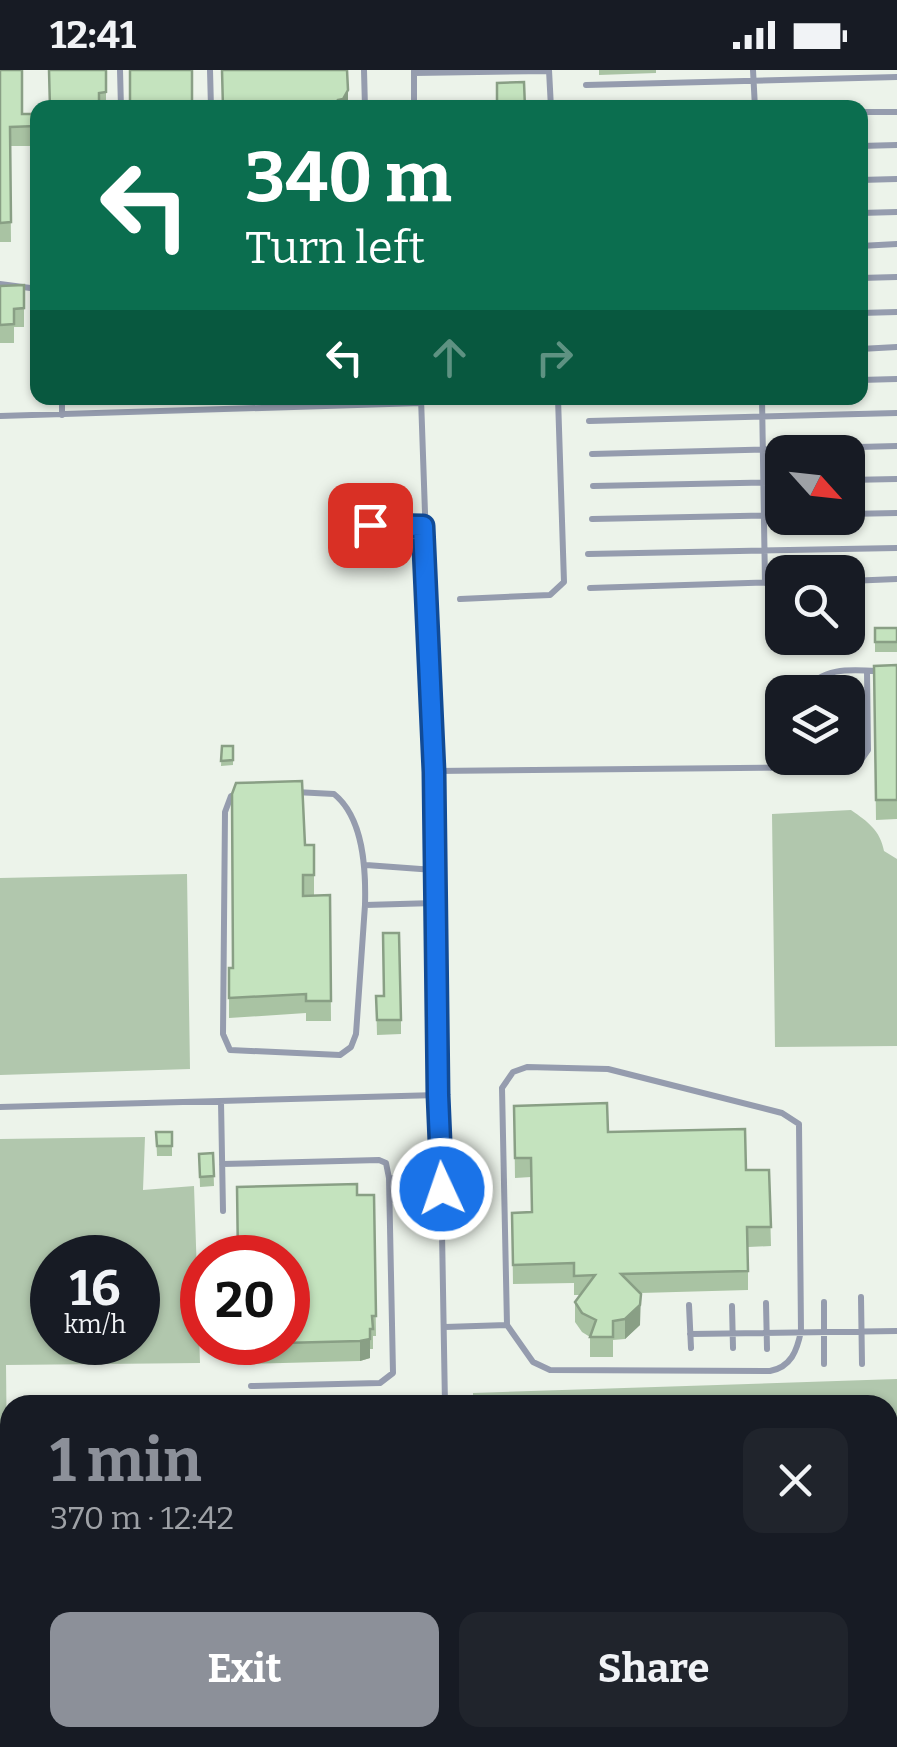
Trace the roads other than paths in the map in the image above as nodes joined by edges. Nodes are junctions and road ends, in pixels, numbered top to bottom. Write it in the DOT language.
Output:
graph roads {
  1 [pos="120,70"];
  2 [pos="210,70"];
  3 [pos="364,70"];
  4 [pos="549,70"];
  5 [pos="753,70"];
  6 [pos="414,72"];
  7 [pos="897,78"];
  8 [pos="753,80"];
  9 [pos="586,85"];
  10 [pos="122,100"];
  11 [pos="211,100"];
  12 [pos="365,100"];
  13 [pos="414,100"];
  14 [pos="551,100"];
  15 [pos="754,100"];
  16 [pos="868,112"];
  17 [pos="897,112"];
  18 [pos="897,145"];
  19 [pos="868,146"];
  20 [pos="897,179"];
  21 [pos="868,180"];
  22 [pos="897,212"];
  23 [pos="868,213"];
  24 [pos="897,244"];
  25 [pos="868,246"];
  26 [pos="897,277"];
  27 [pos="868,278"];
  28 [pos="0,284"];
  29 [pos="30,288"];
  30 [pos="897,312"];
  31 [pos="868,313"];
  32 [pos="868,348"];
  33 [pos="897,348"];
  34 [pos="897,379"];
  35 [pos="868,380"];
  36 [pos="62,405"];
  37 [pos="301,405"];
  38 [pos="421,405"];
  39 [pos="558,405"];
  40 [pos="762,405"];
  41 [pos="897,413"];
  42 [pos="62,415"];
  43 [pos="0,416"];
  44 [pos="763,417"];
  45 [pos="589,421"];
  46 [pos="897,446"];
  47 [pos="764,450"];
  48 [pos="592,454"];
  49 [pos="897,478"];
  50 [pos="865,479"];
  51 [pos="764,483"];
  52 [pos="593,486"];
  53 [pos="897,513"];
  54 [pos="865,514"];
  55 [pos="765,516"];
  56 [pos="592,519"];
  57 [pos="370,525"];
  58 [pos="423,526"];
  59 [pos="897,548"];
  60 [pos="764,551"];
  61 [pos="588,554"];
  62 [pos="897,579"];
  63 [pos="865,580"];
  64 [pos="765,583"];
  65 [pos="590,588"];
  66 [pos="460,599"];
  67 [pos="867,672"];
  68 [pos="897,672"];
  69 [pos="822,675"];
  70 [pos="865,754"];
  71 [pos="765,768"];
  72 [pos="434,772"];
  73 [pos="249,792"];
  74 [pos="287,792"];
  75 [pos="366,864"];
  76 [pos="434,870"];
  77 [pos="435,903"];
  78 [pos="365,905"];
  79 [pos="438,1095"];
  80 [pos="220,1102"];
  81 [pos="0,1107"];
  82 [pos="222,1164"];
  83 [pos="388,1178"];
  84 [pos="421,1187"];
  85 [pos="442,1189"];
  86 [pos="390,1200"];
  87 [pos="223,1211"];
  88 [pos="861,1297"];
  89 [pos="824,1302"];
  90 [pos="766,1303"];
  91 [pos="688,1305"];
  92 [pos="732,1306"];
  93 [pos="507,1325"];
  94 [pos="445,1327"];
  95 [pos="801,1331"];
  96 [pos="897,1331"];
  97 [pos="862,1332"];
  98 [pos="824,1333"];
  99 [pos="690,1334"];
  100 [pos="733,1334"];
  101 [pos="766,1334"];
  102 [pos="690,1348"];
  103 [pos="733,1348"];
  104 [pos="767,1350"];
  105 [pos="824,1364"];
  106 [pos="862,1364"];
  107 [pos="252,1386"];
  108 [pos="445,1395"];
  1 -- 10 [label="lane"];
  2 -- 11 [label="lane"];
  3 -- 12 [label="lane"];
  4 -- 6 [label="lane"];
  4 -- 14 [label="lane"];
  5 -- 8 [label="lane"];
  6 -- 13 [label="lane"];
  7 -- 8 [label="lane"];
  8 -- 9 [label="lane"];
  8 -- 15 [label="lane"];
  16 -- 17 [label="lane"];
  18 -- 19 [label="lane"];
  20 -- 21 [label="lane"];
  22 -- 23 [label="lane"];
  24 -- 25 [label="lane"];
  26 -- 27 [label="lane"];
  28 -- 29 [label="lane"];
  30 -- 31 [label="lane"];
  32 -- 33 [label="lane"];
  34 -- 35 [label="lane"];
  36 -- 42 [label="lane"];
  37 -- 42 [label="lane"];
  38 -- 58 [label="lane"];
  39 -- 66 [label="lane"];
  40 -- 44 [label="lane"];
  41 -- 44 [label="lane"];
  42 -- 43 [label="lane"];
  44 -- 45 [label="lane"];
  44 -- 47 [label="lane"];
  46 -- 47 [label="lane"];
  47 -- 48 [label="lane"];
  47 -- 51 [label="lane"];
  49 -- 50 [label="lane"];
  51 -- 52 [label="lane"];
  51 -- 55 [label="lane"];
  53 -- 54 [label="lane"];
  55 -- 56 [label="lane"];
  55 -- 60 [label="lane"];
  57 -- 58 [label="lane"];
  58 -- 72 [label="lane"];
  59 -- 60 [label="lane"];
  60 -- 61 [label="lane"];
  60 -- 64 [label="lane"];
  62 -- 63 [label="lane"];
  64 -- 65 [label="lane"];
  67 -- 68 [label="lane"];
  67 -- 69 [label="lane"];
  67 -- 70 [label="lane"];
  71 -- 72 [label="lane"];
  72 -- 76 [label="lane"];
  73 -- 78 [label="lane"];
  74 -- 75 [label="lane"];
  75 -- 76 [label="lane"];
  75 -- 78 [label="lane"];
  76 -- 77 [label="lane"];
  77 -- 78 [label="lane"];
  77 -- 79 [label="lane"];
  79 -- 80 [label="lane"];
  79 -- 85 [label="lane"];
  80 -- 81 [label="lane"];
  80 -- 82 [label="lane"];
  82 -- 83 [label="lane"];
  82 -- 87 [label="lane"];
  83 -- 84 [label="lane"];
  83 -- 86 [label="lane"];
  84 -- 85 [label="lane"];
  84 -- 86 [label="lane"];
  85 -- 94 [label="lane"];
  86 -- 107 [label="lane"];
  88 -- 97 [label="lane"];
  89 -- 98 [label="lane"];
  90 -- 101 [label="lane"];
  91 -- 99 [label="lane"];
  92 -- 100 [label="lane"];
  93 -- 94 [label="lane"];
  93 -- 95 [label="lane"];
  93 -- 95 [label="lane"];
  94 -- 108 [label="lane"];
  95 -- 98 [label="lane"];
  95 -- 101 [label="lane"];
  96 -- 97 [label="lane"];
  97 -- 98 [label="lane"];
  97 -- 106 [label="lane"];
  98 -- 105 [label="lane"];
  99 -- 100 [label="lane"];
  99 -- 102 [label="lane"];
  100 -- 101 [label="lane"];
  100 -- 103 [label="lane"];
  101 -- 104 [label="lane"];
}
